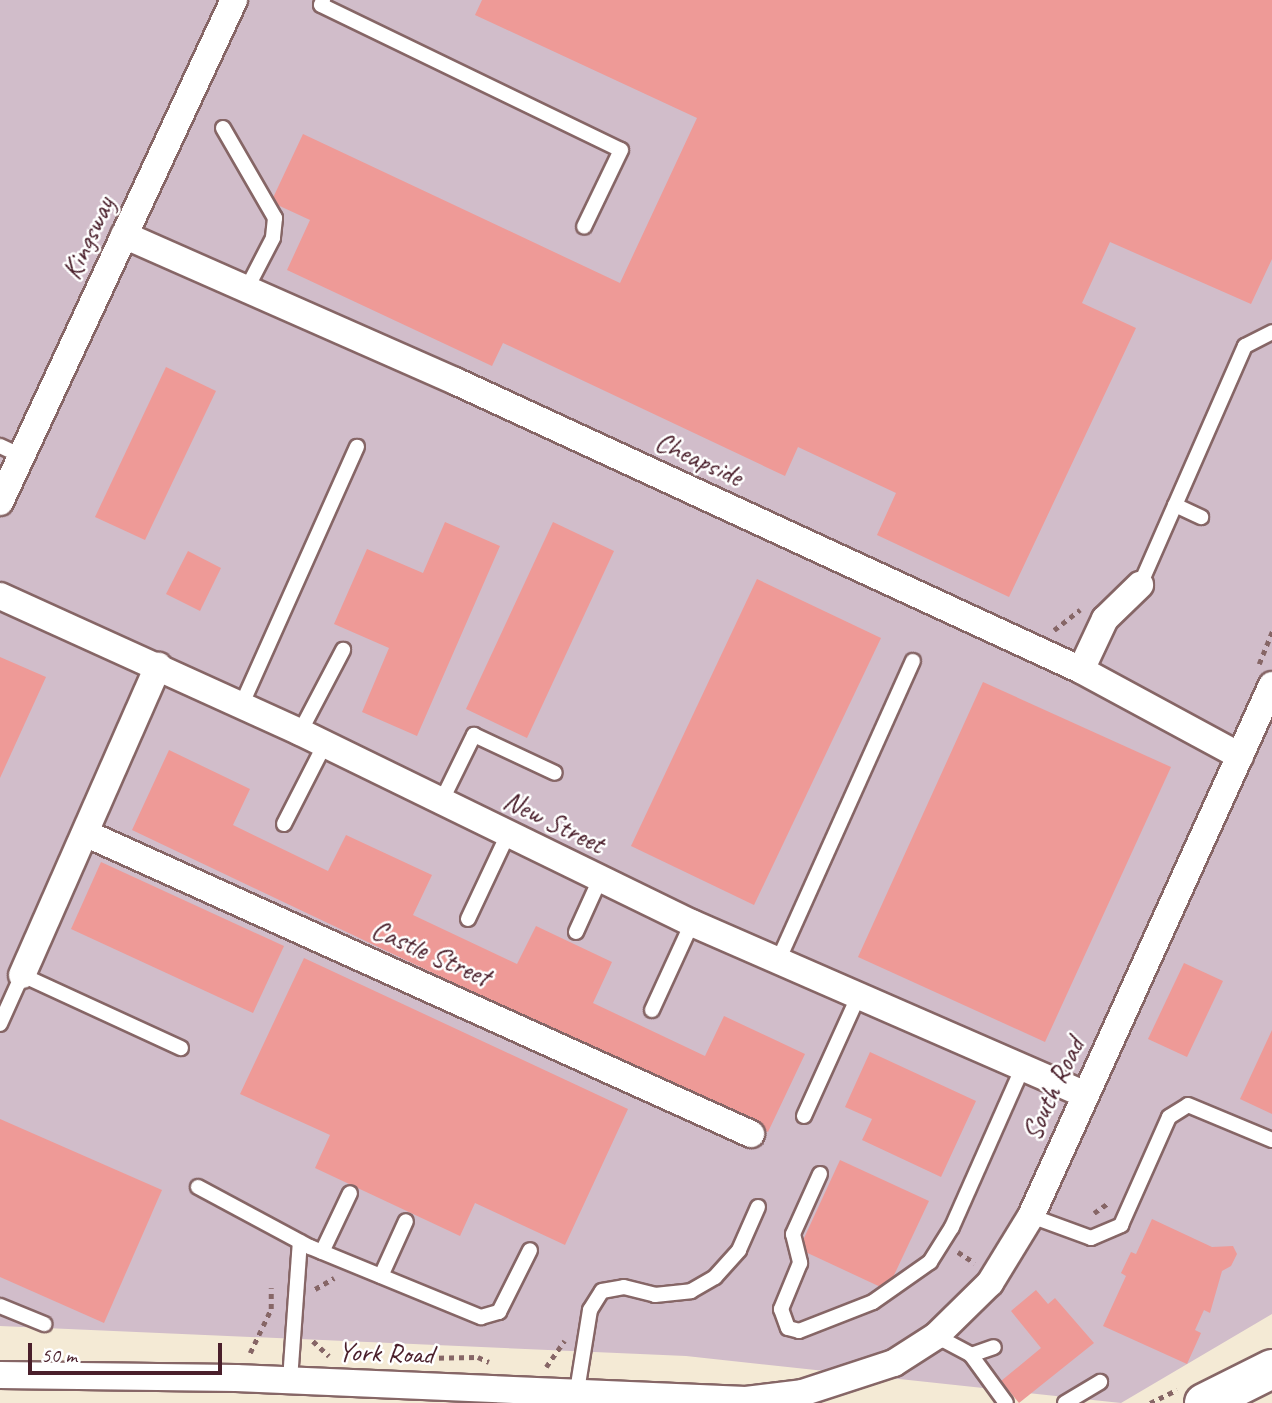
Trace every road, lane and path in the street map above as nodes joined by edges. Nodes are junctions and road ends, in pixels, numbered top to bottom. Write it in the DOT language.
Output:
graph roads {
  1 [pos="234,0"];
  2 [pos="323,0"];
  3 [pos="223,128"];
  4 [pos="584,227"];
  5 [pos="124,235"];
  6 [pos="246,290"];
  7 [pos="1272,332"];
  8 [pos="357,447"];
  9 [pos="11,451"];
  10 [pos="0,502"];
  11 [pos="1175,505"];
  12 [pos="1201,517"];
  13 [pos="1140,585"];
  14 [pos="0,596"];
  15 [pos="1272,632"];
  16 [pos="343,650"];
  17 [pos="913,661"];
  18 [pos="158,666"];
  19 [pos="1081,670"];
  20 [pos="1265,676"];
  21 [pos="241,706"];
  22 [pos="300,732"];
  23 [pos="324,746"];
  24 [pos="1240,756"];
  25 [pos="555,773"];
  26 [pos="441,802"];
  27 [pos="284,824"];
  28 [pos="85,833"];
  29 [pos="508,834"];
  30 [pos="600,878"];
  31 [pos="468,919"];
  32 [pos="692,923"];
  33 [pos="576,932"];
  34 [pos="778,961"];
  35 [pos="22,975"];
  36 [pos="858,997"];
  37 [pos="652,1010"];
  38 [pos="0,1024"];
  39 [pos="181,1048"];
  40 [pos="1023,1068"];
  41 [pos="1085,1095"];
  42 [pos="804,1116"];
  43 [pos="751,1135"];
  44 [pos="1272,1140"];
  45 [pos="820,1174"];
  46 [pos="198,1187"];
  47 [pos="350,1193"];
  48 [pos="758,1206"];
  49 [pos="1031,1216"];
  50 [pos="406,1221"];
  51 [pos="300,1242"];
  52 [pos="530,1250"];
  53 [pos="322,1252"];
  54 [pos="983,1252"];
  55 [pos="966,1274"];
  56 [pos="341,1276"];
  57 [pos="381,1276"];
  58 [pos="310,1294"];
  59 [pos="0,1306"];
  60 [pos="44,1324"];
  61 [pos="311,1334"];
  62 [pos="936,1336"];
  63 [pos="582,1343"];
  64 [pos="994,1347"];
  65 [pos="971,1355"];
  66 [pos="332,1359"];
  67 [pos="415,1360"];
  68 [pos="499,1366"];
  69 [pos="1272,1369"];
  70 [pos="541,1373"];
  71 [pos="0,1375"];
  72 [pos="290,1380"];
  73 [pos="1100,1382"];
  74 [pos="577,1391"];
  75 [pos="721,1401"];
  76 [pos="770,1401"];
  77 [pos="1006,1403"];
  78 [pos="1065,1403"];
  79 [pos="1204,1403"];
  1 -- 5 [label="street, Kingsway"];
  2 -- 4 [label="lane"];
  3 -- 6 [label="lane"];
  5 -- 6 [label="street, Cheapside"];
  5 -- 9 [label="street, Kingsway"];
  6 -- 19 [label="street, Cheapside"];
  7 -- 11 [label="lane"];
  8 -- 21 [label="lane"];
  9 -- 10 [label="street, Kingsway"];
  11 -- 12 [label="lane"];
  11 -- 13 [label="lane"];
  13 -- 19 [label="street"];
  14 -- 18 [label="street, New Street"];
  15 -- 20 [label="path"];
  16 -- 22 [label="lane"];
  17 -- 34 [label="lane"];
  18 -- 21 [label="street, New Street"];
  18 -- 28 [label="street"];
  19 -- 24 [label="street, Cheapside"];
  20 -- 24 [label="street, South Road"];
  21 -- 22 [label="street, New Street"];
  22 -- 23 [label="street, New Street"];
  23 -- 26 [label="street, New Street"];
  23 -- 27 [label="lane"];
  24 -- 41 [label="street, South Road"];
  25 -- 26 [label="lane"];
  26 -- 29 [label="street, New Street"];
  28 -- 35 [label="street"];
  28 -- 43 [label="street, Castle Street"];
  29 -- 30 [label="street, New Street"];
  29 -- 31 [label="lane"];
  30 -- 32 [label="street, New Street"];
  30 -- 33 [label="lane"];
  32 -- 34 [label="street, New Street"];
  32 -- 37 [label="lane"];
  34 -- 36 [label="street, New Street"];
  35 -- 38 [label="lane"];
  35 -- 39 [label="lane"];
  36 -- 40 [label="street, New Street"];
  36 -- 42 [label="lane"];
  40 -- 41 [label="street, New Street"];
  40 -- 45 [label="lane"];
  41 -- 49 [label="street, South Road"];
  44 -- 49 [label="lane"];
  46 -- 51 [label="lane"];
  47 -- 53 [label="lane"];
  48 -- 63 [label="lane"];
  49 -- 62 [label="street, South Road"];
  50 -- 57 [label="lane"];
  51 -- 53 [label="lane"];
  51 -- 72 [label="lane"];
  52 -- 57 [label="lane"];
  53 -- 57 [label="lane"];
  54 -- 55 [label="path"];
  56 -- 58 [label="path"];
  59 -- 60 [label="lane"];
  61 -- 66 [label="path"];
  62 -- 65 [label="lane"];
  62 -- 76 [label="street, South Road"];
  63 -- 70 [label="path"];
  63 -- 74 [label="lane"];
  64 -- 65 [label="lane"];
  65 -- 77 [label="lane"];
  67 -- 68 [label="path"];
  69 -- 79 [label="main road"];
  71 -- 72 [label="street, York Road"];
  72 -- 74 [label="street, York Road"];
  73 -- 78 [label="lane"];
  74 -- 75 [label="street, York Road"];
  75 -- 76 [label="street, York Road"];
}
